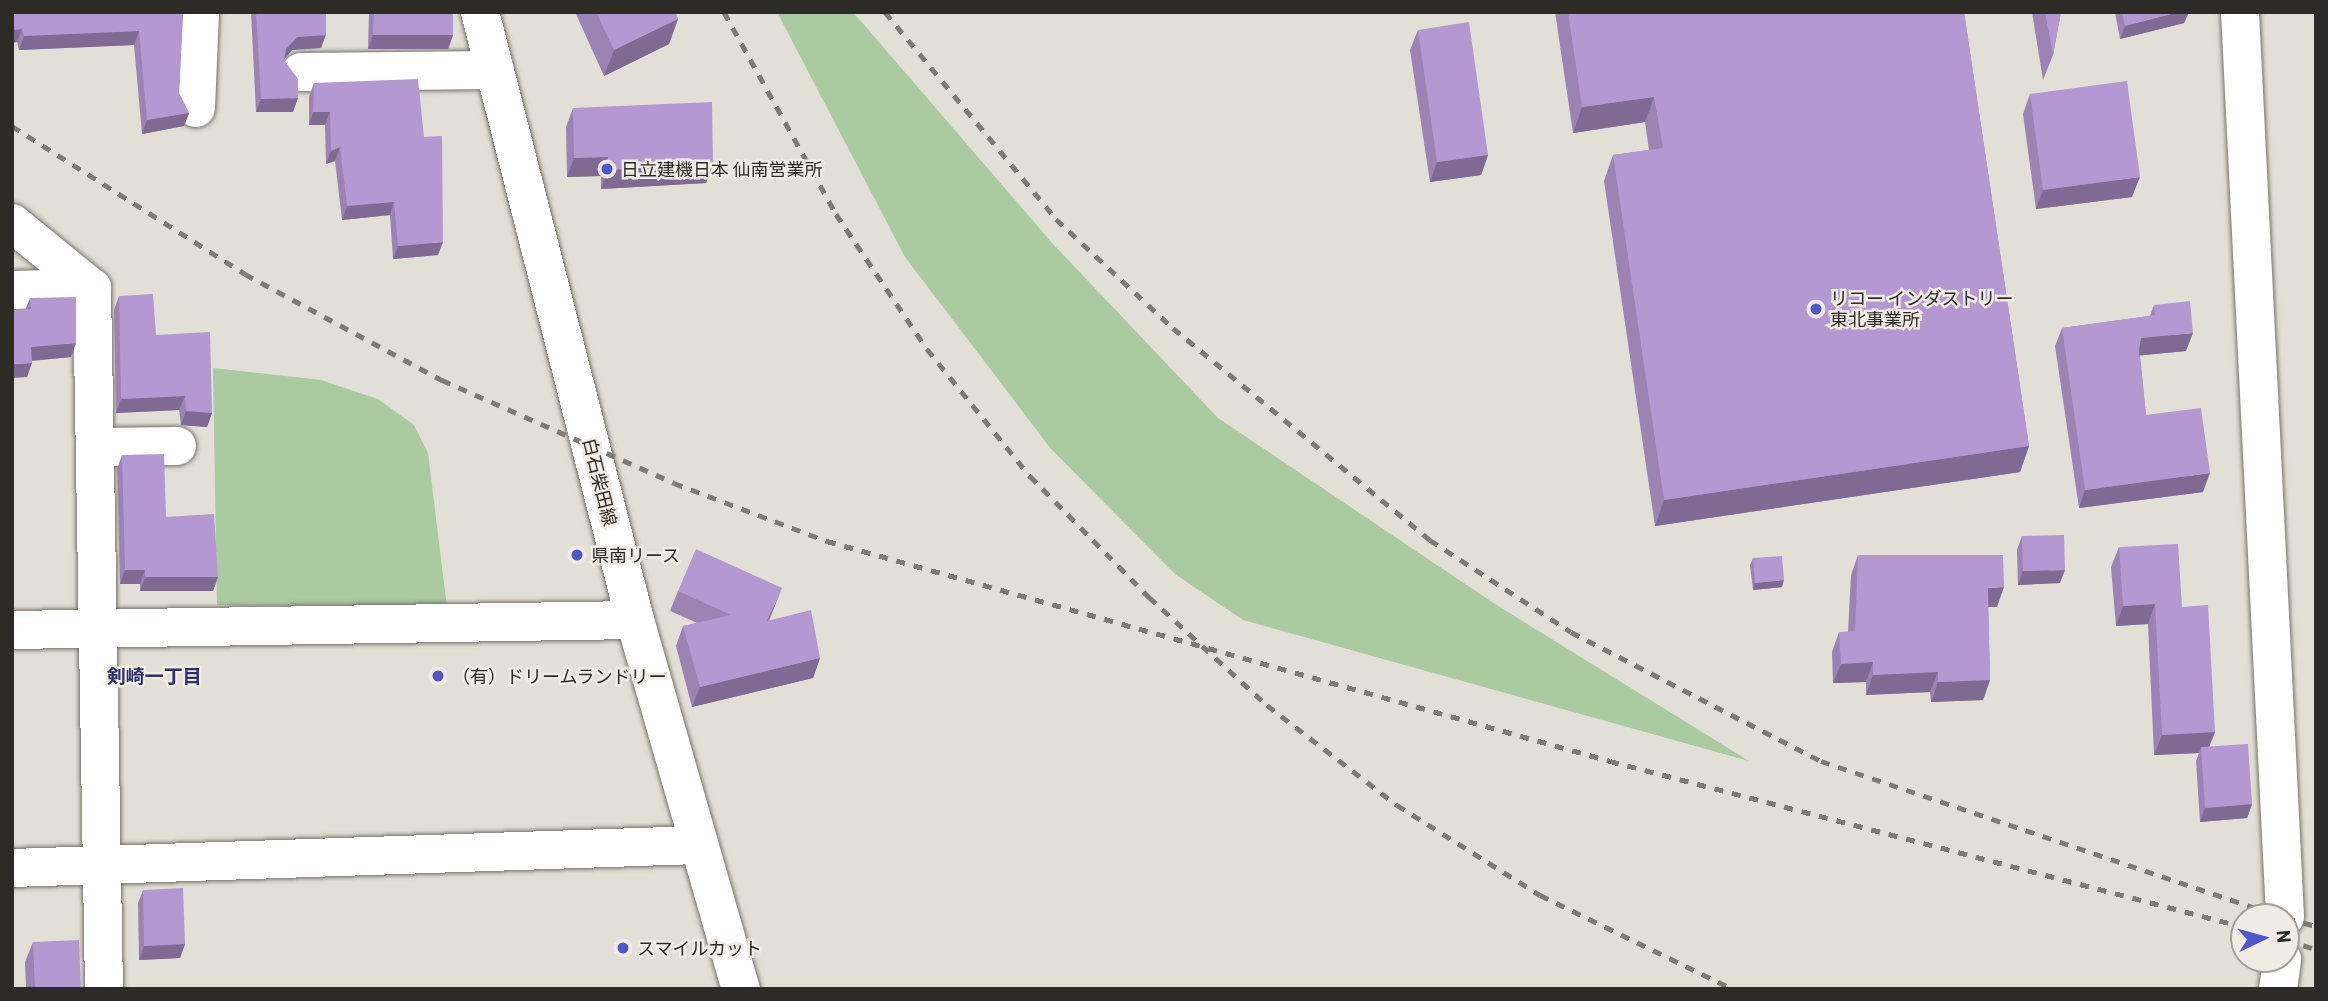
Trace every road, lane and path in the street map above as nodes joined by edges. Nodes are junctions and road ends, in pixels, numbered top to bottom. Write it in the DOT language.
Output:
graph roads {
  1 [pos="200,12"];
  2 [pos="480,12"];
  3 [pos="2240,12"];
  4 [pos="495,70"];
  5 [pos="301,72"];
  6 [pos="196,108"];
  7 [pos="12,223"];
  8 [pos="92,288"];
  9 [pos="12,290"];
  10 [pos="177,446"];
  11 [pos="95,447"];
  12 [pos="635,620"];
  13 [pos="12,630"];
  14 [pos="101,630"];
  15 [pos="697,845"];
  16 [pos="103,865"];
  17 [pos="12,868"];
  18 [pos="2284,903"];
  19 [pos="104,989"];
  20 [pos="740,989"];
  1 -- 6 [label="street"];
  2 -- 4 [label="street, 白石柴田線"];
  3 -- 18 [label="street"];
  4 -- 5 [label="street"];
  4 -- 12 [label="street, 白石柴田線"];
  7 -- 8 [label="street"];
  8 -- 9 [label="street"];
  8 -- 11 [label="street"];
  10 -- 11 [label="street"];
  11 -- 14 [label="street"];
  12 -- 14 [label="street"];
  12 -- 15 [label="street, 白石柴田線"];
  13 -- 14 [label="street"];
  14 -- 16 [label="street"];
  15 -- 16 [label="street"];
  15 -- 20 [label="street, 白石柴田線"];
  16 -- 17 [label="street"];
  16 -- 19 [label="street"];
}
